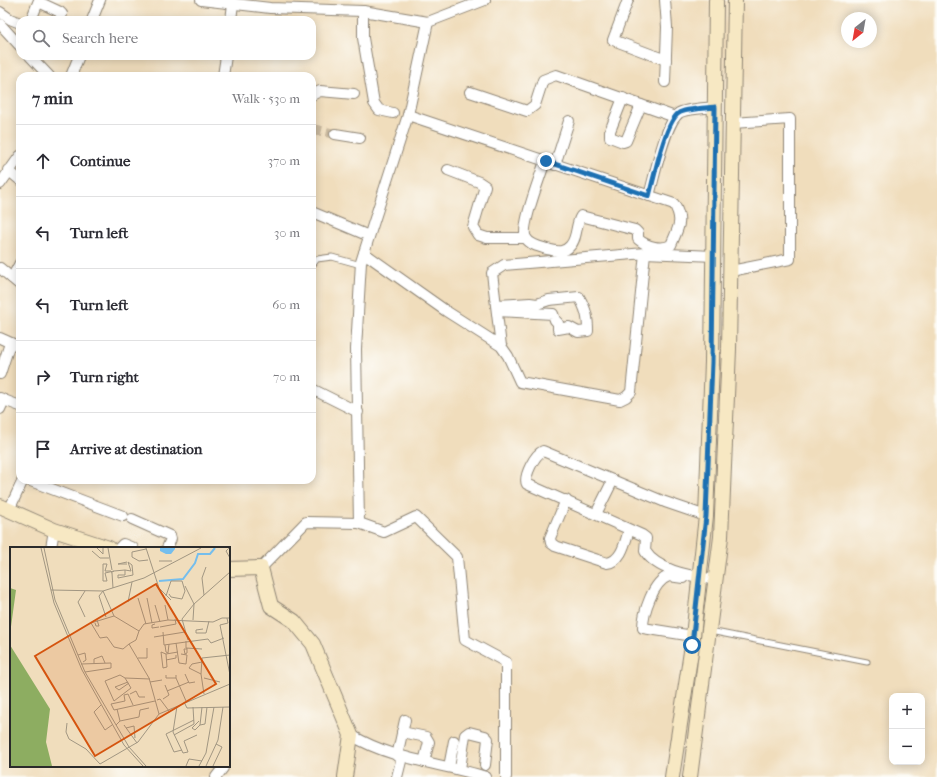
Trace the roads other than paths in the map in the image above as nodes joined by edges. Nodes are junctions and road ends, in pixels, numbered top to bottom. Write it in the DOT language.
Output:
graph roads {
  1 [pos="100,0"];
  2 [pos="201,0"];
  3 [pos="485,0"];
  4 [pos="628,0"];
  5 [pos="665,0"];
  6 [pos="716,0"];
  7 [pos="735,0"];
  8 [pos="46,2"];
  9 [pos="245,2"];
  10 [pos="233,4"];
  11 [pos="300,4"];
  12 [pos="363,11"];
  13 [pos="0,12"];
  14 [pos="36,16"];
  15 [pos="61,16"];
  16 [pos="94,16"];
  17 [pos="232,16"];
  18 [pos="16,21"];
  19 [pos="428,22"];
  20 [pos="0,24"];
  21 [pos="16,42"];
  22 [pos="34,60"];
  23 [pos="77,60"];
  24 [pos="225,60"];
  25 [pos="666,60"];
  26 [pos="45,72"];
  27 [pos="73,72"];
  28 [pos="224,72"];
  29 [pos="665,82"];
  30 [pos="470,92"];
  31 [pos="316,93"];
  32 [pos="354,94"];
  33 [pos="623,98"];
  34 [pos="641,104"];
  35 [pos="715,107"];
  36 [pos="393,113"];
  37 [pos="408,115"];
  38 [pos="675,117"];
  39 [pos="569,121"];
  40 [pos="715,122"];
  41 [pos="733,124"];
  42 [pos="335,134"];
  43 [pos="360,138"];
  44 [pos="16,161"];
  45 [pos="550,163"];
  46 [pos="8,170"];
  47 [pos="448,170"];
  48 [pos="16,177"];
  49 [pos="0,184"];
  50 [pos="649,196"];
  51 [pos="316,214"];
  52 [pos="370,236"];
  53 [pos="526,238"];
  54 [pos="364,252"];
  55 [pos="645,253"];
  56 [pos="714,256"];
  57 [pos="316,260"];
  58 [pos="361,265"];
  59 [pos="0,268"];
  60 [pos="16,271"];
  61 [pos="713,271"];
  62 [pos="731,271"];
  63 [pos="12,278"];
  64 [pos="16,282"];
  65 [pos="497,308"];
  66 [pos="0,338"];
  67 [pos="15,345"];
  68 [pos="501,346"];
  69 [pos="0,374"];
  70 [pos="316,391"];
  71 [pos="1,403"];
  72 [pos="16,405"];
  73 [pos="358,412"];
  74 [pos="709,439"];
  75 [pos="727,441"];
  76 [pos="613,480"];
  77 [pos="20,484"];
  78 [pos="39,484"];
  79 [pos="566,500"];
  80 [pos="5,508"];
  81 [pos="596,514"];
  82 [pos="706,516"];
  83 [pos="359,523"];
  84 [pos="54,530"];
  85 [pos="629,530"];
  86 [pos="51,547"];
  87 [pos="106,547"];
  88 [pos="120,547"];
  89 [pos="130,547"];
  90 [pos="167,547"];
  91 [pos="261,568"];
  92 [pos="230,569"];
  93 [pos="699,579"];
  94 [pos="716,580"];
  95 [pos="710,631"];
  96 [pos="692,640"];
  97 [pos="708,647"];
  98 [pos="867,662"];
  99 [pos="405,720"];
  100 [pos="402,732"];
  101 [pos="351,735"];
  102 [pos="454,741"];
  103 [pos="399,756"];
  104 [pos="424,762"];
  105 [pos="449,767"];
  106 [pos="461,767"];
  107 [pos="223,768"];
  108 [pos="485,770"];
  109 [pos="216,777"];
  110 [pos="345,777"];
  111 [pos="397,777"];
  112 [pos="506,777"];
  113 [pos="672,777"];
  114 [pos="690,777"];
  1 -- 16 [label="street"];
  2 -- 10 [label="street"];
  3 -- 19 [label="street"];
  4 -- 25 [label="street"];
  5 -- 25 [label="street"];
  6 -- 35 [label="street"];
  7 -- 41 [label="street"];
  8 -- 14 [label="street"];
  8 -- 15 [label="street"];
  9 -- 10 [label="street"];
  9 -- 11 [label="street"];
  10 -- 17 [label="street"];
  11 -- 12 [label="street"];
  12 -- 19 [label="street"];
  12 -- 36 [label="street"];
  13 -- 18 [label="street"];
  19 -- 37 [label="street"];
  20 -- 21 [label="street"];
  22 -- 26 [label="street"];
  23 -- 27 [label="street"];
  24 -- 28 [label="street"];
  25 -- 29 [label="street"];
  30 -- 33 [label="street"];
  31 -- 32 [label="street"];
  33 -- 34 [label="street"];
  33 -- 34 [label="street"];
  34 -- 38 [label="street"];
  35 -- 38 [label="street"];
  35 -- 40 [label="street"];
  37 -- 45 [label="street"];
  37 -- 52 [label="street"];
  38 -- 50 [label="street"];
  39 -- 45 [label="street"];
  40 -- 41 [label="street"];
  40 -- 56 [label="street"];
  41 -- 62 [label="street"];
  41 -- 62 [label="street"];
  42 -- 43 [label="street"];
  44 -- 46 [label="street"];
  45 -- 50 [label="street"];
  45 -- 53 [label="street"];
  46 -- 48 [label="street"];
  46 -- 49 [label="street"];
  47 -- 53 [label="street"];
  50 -- 53 [label="street"];
  51 -- 52 [label="street"];
  52 -- 54 [label="street"];
  54 -- 58 [label="street"];
  54 -- 68 [label="street"];
  55 -- 56 [label="street"];
  55 -- 65 [label="street"];
  55 -- 68 [label="street"];
  56 -- 61 [label="street"];
  57 -- 58 [label="lane"];
  58 -- 73 [label="street"];
  59 -- 63 [label="street"];
  60 -- 63 [label="street"];
  61 -- 62 [label="street"];
  61 -- 74 [label="street"];
  62 -- 75 [label="street"];
  63 -- 64 [label="street"];
  65 -- 65 [label="street"];
  65 -- 68 [label="street"];
  66 -- 67 [label="street"];
  67 -- 69 [label="street"];
  70 -- 73 [label="street"];
  71 -- 72 [label="street"];
  73 -- 83 [label="street"];
  74 -- 75 [label="street"];
  74 -- 82 [label="street"];
  75 -- 94 [label="street"];
  76 -- 79 [label="street"];
  76 -- 81 [label="street"];
  76 -- 82 [label="street"];
  77 -- 80 [label="street"];
  78 -- 90 [label="street"];
  79 -- 81 [label="street"];
  79 -- 85 [label="street"];
  80 -- 84 [label="street"];
  81 -- 85 [label="street"];
  82 -- 93 [label="street"];
  83 -- 91 [label="street"];
  83 -- 112 [label="street"];
  84 -- 86 [label="street"];
  84 -- 87 [label="street"];
  85 -- 93 [label="street"];
  88 -- 89 [label="street"];
  91 -- 92 [label="street"];
  91 -- 101 [label="street"];
  93 -- 94 [label="street"];
  93 -- 96 [label="street"];
  93 -- 96 [label="street"];
  94 -- 95 [label="street"];
  95 -- 97 [label="street"];
  95 -- 98 [label="lane"];
  96 -- 97 [label="street"];
  96 -- 113 [label="street"];
  97 -- 114 [label="street"];
  99 -- 100 [label="street"];
  100 -- 103 [label="street"];
  100 -- 104 [label="street"];
  101 -- 103 [label="street"];
  101 -- 110 [label="street"];
  102 -- 105 [label="street"];
  103 -- 104 [label="street"];
  103 -- 111 [label="street"];
  104 -- 105 [label="street"];
  105 -- 106 [label="street"];
  106 -- 108 [label="street"];
  106 -- 108 [label="street"];
  107 -- 109 [label="street"];
}
